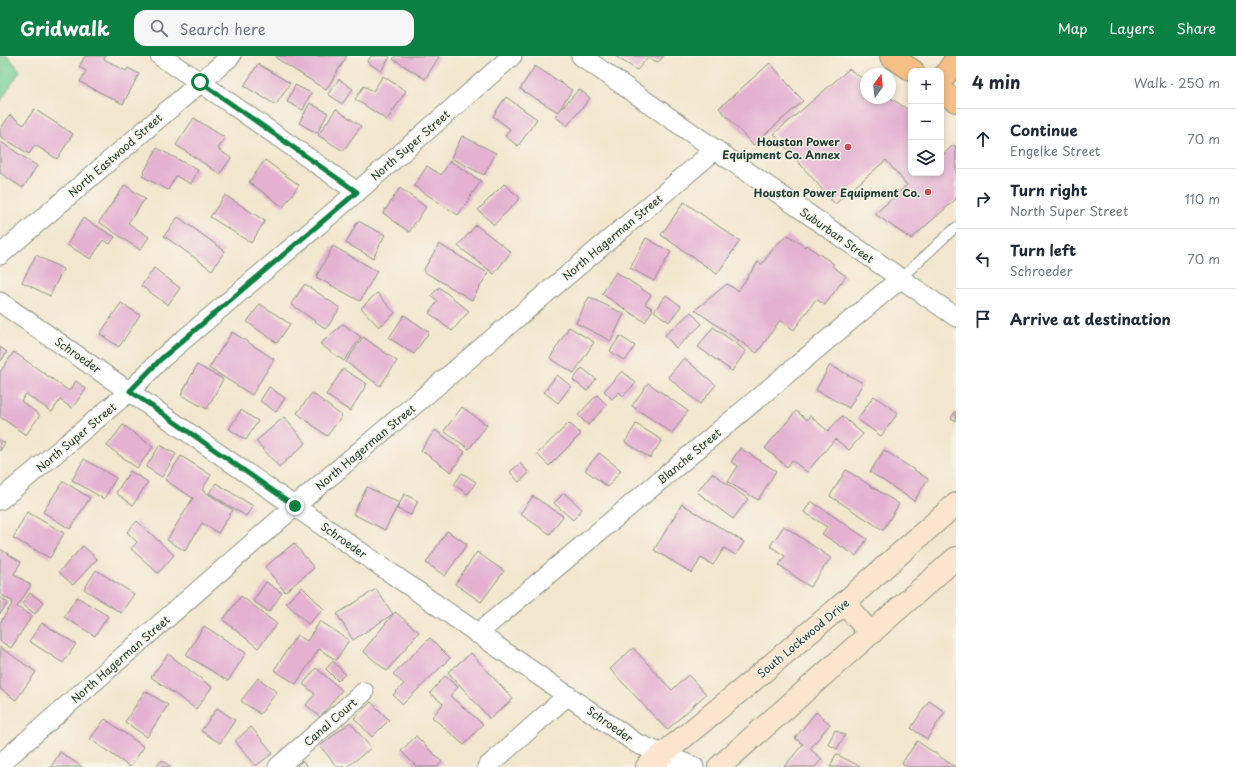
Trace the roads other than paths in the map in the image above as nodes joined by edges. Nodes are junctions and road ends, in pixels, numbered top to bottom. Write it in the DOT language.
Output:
graph roads {
  1 [pos="160,56"];
  2 [pos="231,56"];
  3 [pos="512,56"];
  4 [pos="581,56"];
  5 [pos="892,56"];
  6 [pos="956,59"];
  7 [pos="909,68"];
  8 [pos="944,77"];
  9 [pos="200,82"];
  10 [pos="944,93"];
  11 [pos="956,101"];
  12 [pos="715,150"];
  13 [pos="357,192"];
  14 [pos="956,227"];
  15 [pos="948,235"];
  16 [pos="956,241"];
  17 [pos="0,255"];
  18 [pos="900,279"];
  19 [pos="0,302"];
  20 [pos="956,317"];
  21 [pos="130,391"];
  22 [pos="0,500"];
  23 [pos="956,504"];
  24 [pos="295,506"];
  25 [pos="956,558"];
  26 [pos="844,604"];
  27 [pos="477,634"];
  28 [pos="871,634"];
  29 [pos="364,692"];
  30 [pos="568,695"];
  31 [pos="656,761"];
  32 [pos="0,764"];
  33 [pos="278,767"];
  34 [pos="487,767"];
  35 [pos="694,767"];
  36 [pos="719,767"];
  1 -- 9 [label="street"];
  2 -- 9 [label="street, North Eastwood Street"];
  3 -- 13 [label="street, North Super Street"];
  4 -- 12 [label="street, Suburban Street"];
  5 -- 7 [label="main road"];
  6 -- 8 [label="main road"];
  9 -- 13 [label="street"];
  9 -- 17 [label="street, North Eastwood Street"];
  10 -- 11 [label="main road"];
  12 -- 18 [label="street, Suburban Street"];
  12 -- 24 [label="street, North Hagerman Street"];
  13 -- 21 [label="street, North Super Street"];
  14 -- 15 [label="lane"];
  15 -- 16 [label="lane"];
  15 -- 18 [label="lane"];
  18 -- 20 [label="street, Suburban Street"];
  18 -- 27 [label="street, Blanche Street"];
  19 -- 21 [label="street, Schroeder"];
  21 -- 22 [label="street, North Super Street"];
  21 -- 24 [label="street, Schroeder"];
  23 -- 26 [label="main road, South Lockwood Drive"];
  24 -- 27 [label="street, Schroeder"];
  24 -- 32 [label="street, North Hagerman Street"];
  25 -- 28 [label="main road"];
  26 -- 28 [label="main road"];
  26 -- 31 [label="main road, South Lockwood Drive"];
  27 -- 30 [label="street, Schroeder"];
  28 -- 36 [label="main road"];
  29 -- 33 [label="street, Canal Court"];
  30 -- 31 [label="street, Schroeder"];
  30 -- 34 [label="street"];
  31 -- 35 [label="street, Schroeder"];
}
